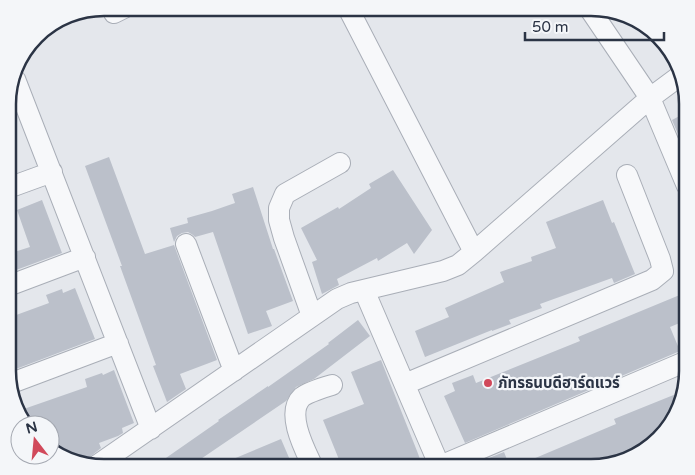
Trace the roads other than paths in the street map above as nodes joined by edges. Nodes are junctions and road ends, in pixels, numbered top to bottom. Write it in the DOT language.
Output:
graph roads {
  1 [pos="352,16"];
  2 [pos="594,16"];
  3 [pos="675,79"];
  4 [pos="18,90"];
  5 [pos="650,98"];
  6 [pos="340,163"];
  7 [pos="679,167"];
  8 [pos="52,172"];
  9 [pos="627,174"];
  10 [pos="16,185"];
  11 [pos="186,244"];
  12 [pos="474,252"];
  13 [pos="85,257"];
  14 [pos="16,283"];
  15 [pos="364,290"];
  16 [pos="312,316"];
  17 [pos="118,343"];
  18 [pos="679,364"];
  19 [pos="234,371"];
  20 [pos="17,381"];
  21 [pos="332,384"];
  22 [pos="405,384"];
  23 [pos="151,429"];
  24 [pos="106,459"];
  25 [pos="309,459"];
  26 [pos="437,459"];
  27 [pos="459,459"];
  1 -- 12 [label="street"];
  2 -- 5 [label="street"];
  3 -- 5 [label="street"];
  4 -- 8 [label="street"];
  5 -- 7 [label="street"];
  5 -- 12 [label="street"];
  6 -- 16 [label="street"];
  8 -- 10 [label="street"];
  8 -- 13 [label="street"];
  9 -- 22 [label="street"];
  11 -- 19 [label="street"];
  12 -- 15 [label="street"];
  13 -- 14 [label="street"];
  13 -- 17 [label="street"];
  15 -- 16 [label="street"];
  15 -- 22 [label="street"];
  16 -- 19 [label="street"];
  17 -- 20 [label="street"];
  17 -- 23 [label="street"];
  18 -- 27 [label="street"];
  19 -- 23 [label="street"];
  21 -- 25 [label="street"];
  22 -- 26 [label="street"];
  23 -- 24 [label="street"];
}
